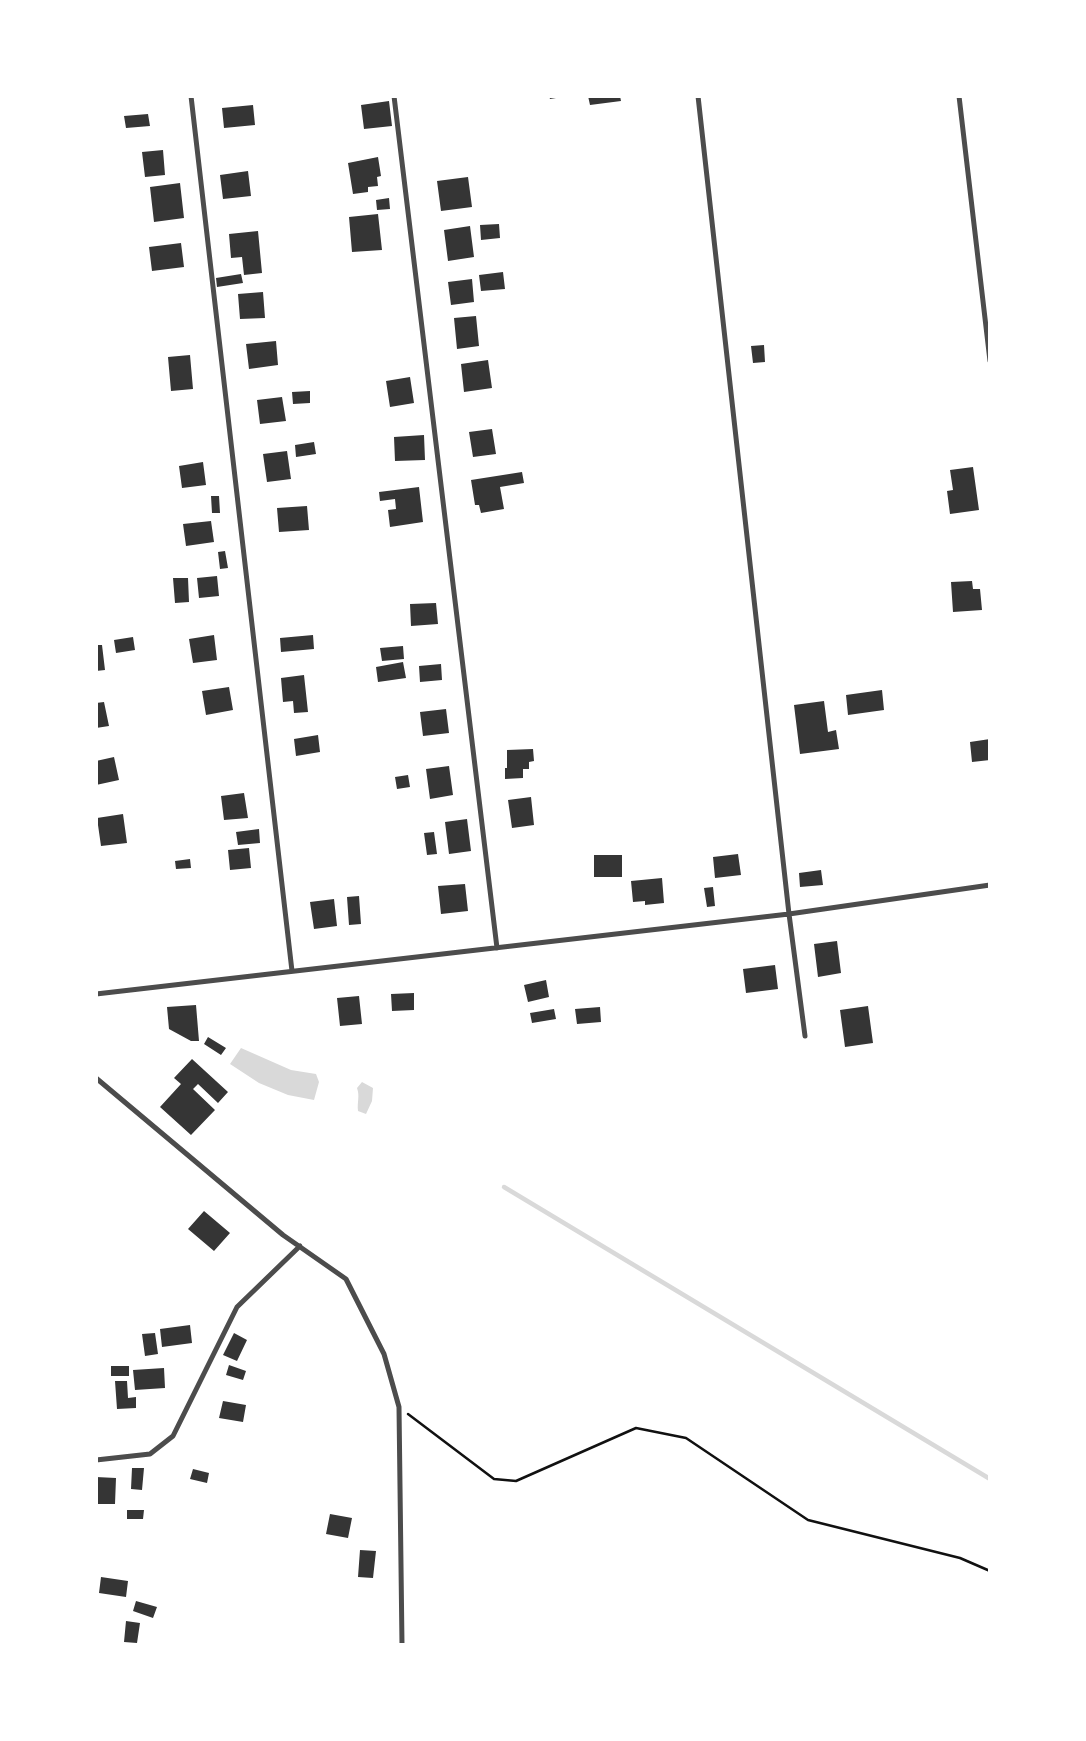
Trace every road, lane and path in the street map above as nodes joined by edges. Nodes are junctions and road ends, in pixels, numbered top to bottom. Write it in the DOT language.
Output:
graph roads {
  1 [pos="191,96"];
  2 [pos="394,96"];
  3 [pos="698,96"];
  4 [pos="959,96"];
  5 [pos="990,361"];
  6 [pos="990,885"];
  7 [pos="789,914"];
  8 [pos="497,948"];
  9 [pos="292,971"];
  10 [pos="96,994"];
  11 [pos="805,1036"];
  12 [pos="96,1078"];
  13 [pos="300,1246"];
  14 [pos="399,1407"];
  15 [pos="96,1460"];
  16 [pos="990,1571"];
  17 [pos="402,1645"];
  1 -- 9 [label="street"];
  2 -- 8 [label="street"];
  3 -- 7 [label="street"];
  4 -- 5 [label="street"];
  6 -- 7 [label="street"];
  7 -- 8 [label="street"];
  7 -- 11 [label="street"];
  8 -- 9 [label="street"];
  9 -- 10 [label="street"];
  12 -- 13 [label="street"];
  13 -- 14 [label="street"];
  13 -- 15 [label="street"];
  14 -- 16 [label="path"];
  14 -- 17 [label="street"];
}
